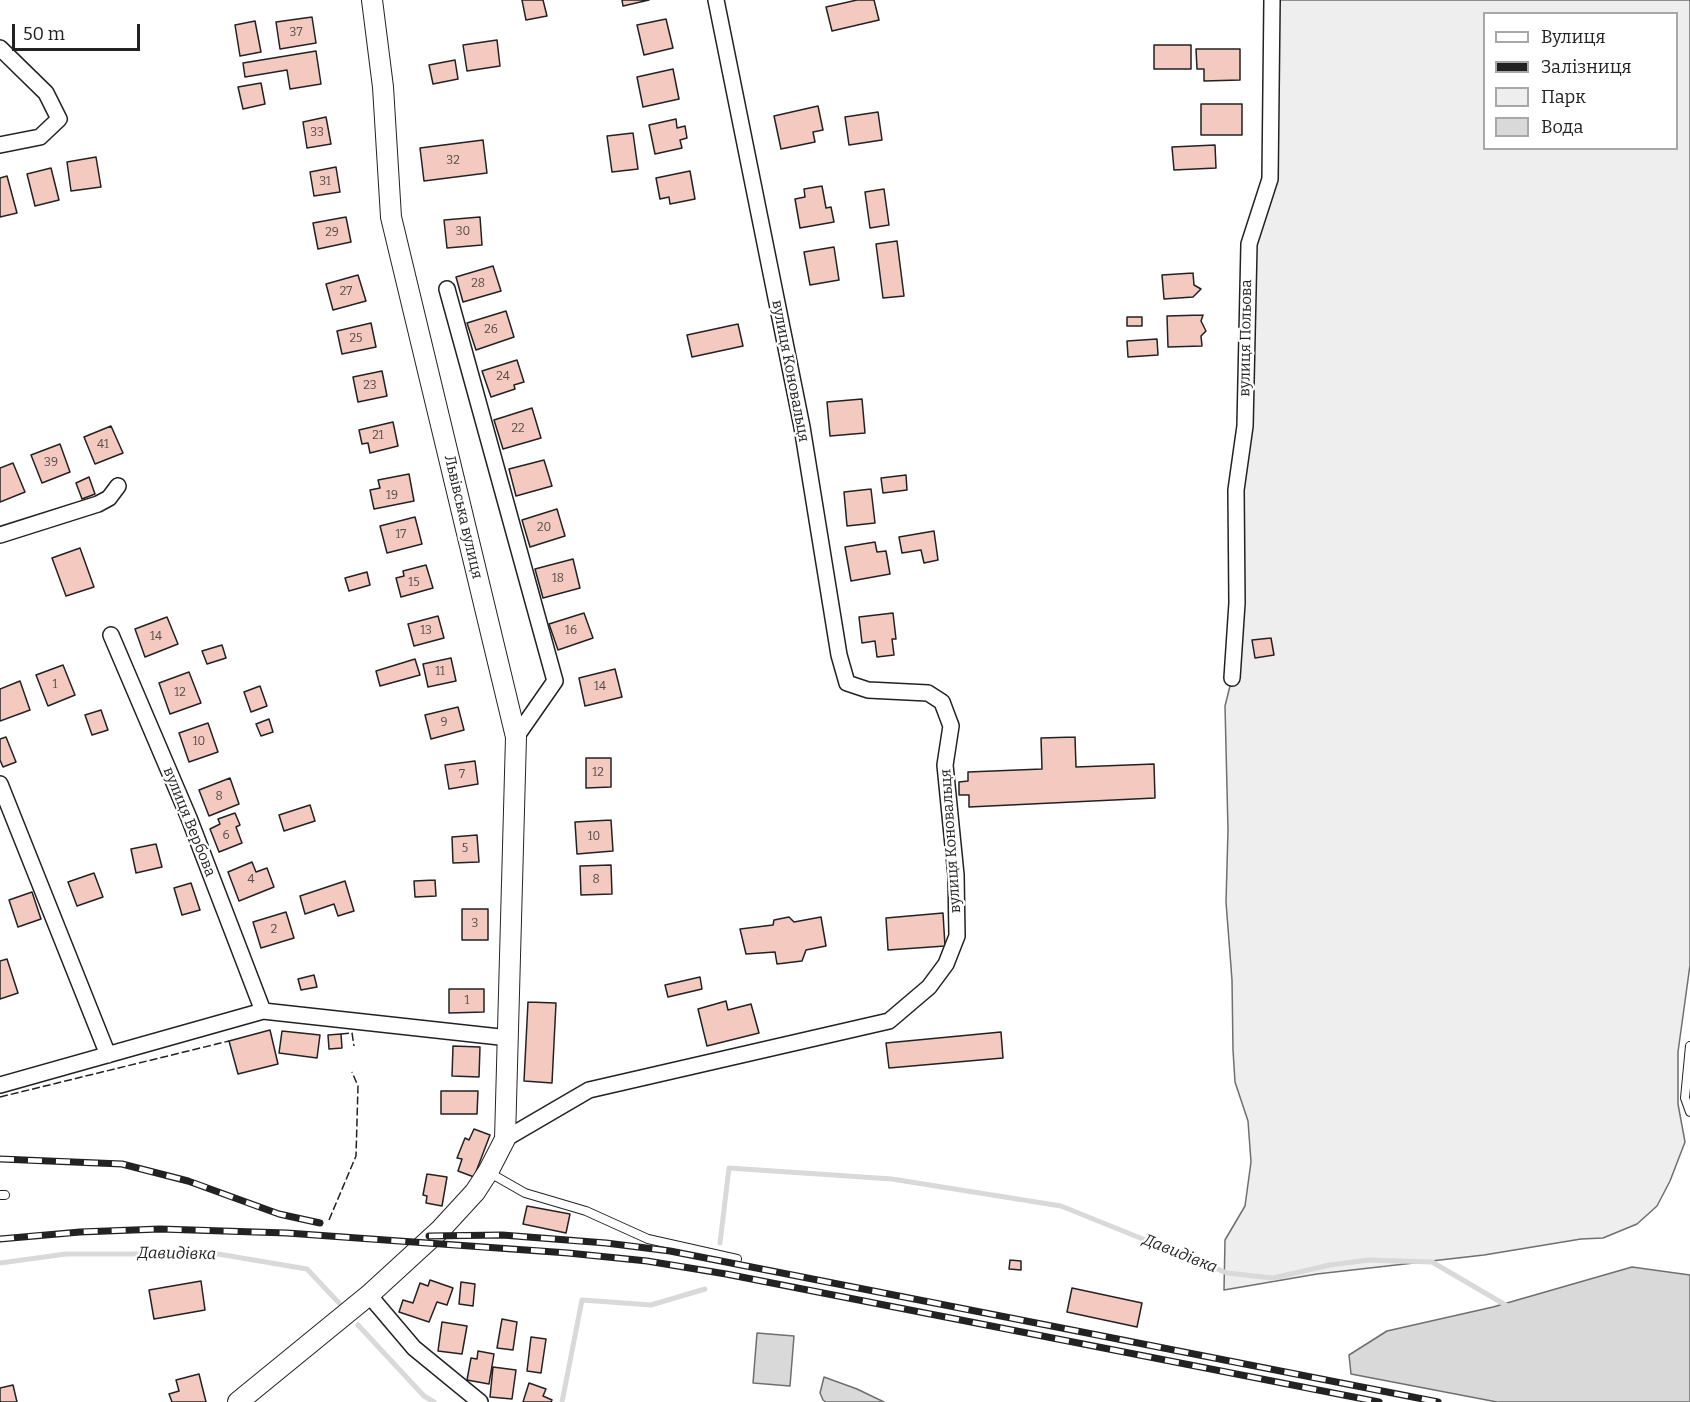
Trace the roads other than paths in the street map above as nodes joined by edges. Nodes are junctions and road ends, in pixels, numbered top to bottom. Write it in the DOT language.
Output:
graph roads {
  1 [pos="372,0"];
  2 [pos="716,0"];
  3 [pos="1272,0"];
  4 [pos="0,48"];
  5 [pos="0,146"];
  6 [pos="447,289"];
  7 [pos="118,486"];
  8 [pos="0,535"];
  9 [pos="111,635"];
  10 [pos="1232,678"];
  11 [pos="516,738"];
  12 [pos="0,784"];
  13 [pos="263,1011"];
  14 [pos="509,1038"];
  15 [pos="1690,1046"];
  16 [pos="108,1055"];
  17 [pos="0,1085"];
  18 [pos="1690,1112"];
  19 [pos="505,1139"];
  20 [pos="489,1172"];
  21 [pos="737,1259"];
  22 [pos="369,1295"];
  23 [pos="238,1402"];
  24 [pos="480,1402"];
  1 -- 11 [label="street, Львівська вулиця"];
  2 -- 19 [label="street, вулиця Коновальця"];
  3 -- 10 [label="street, вулиця Польова"];
  4 -- 5 [label="street"];
  6 -- 11 [label="street"];
  7 -- 8 [label="street"];
  9 -- 13 [label="street, вулиця Вербова"];
  11 -- 14 [label="street, Львівська вулиця"];
  12 -- 16 [label="street"];
  13 -- 14 [label="street"];
  13 -- 16 [label="street"];
  14 -- 19 [label="street, Львівська вулиця"];
  15 -- 18 [label="lane"];
  16 -- 17 [label="street"];
  19 -- 20 [label="street"];
  20 -- 21 [label="lane"];
  20 -- 22 [label="street"];
  22 -- 23 [label="street"];
  22 -- 24 [label="street"];
}
